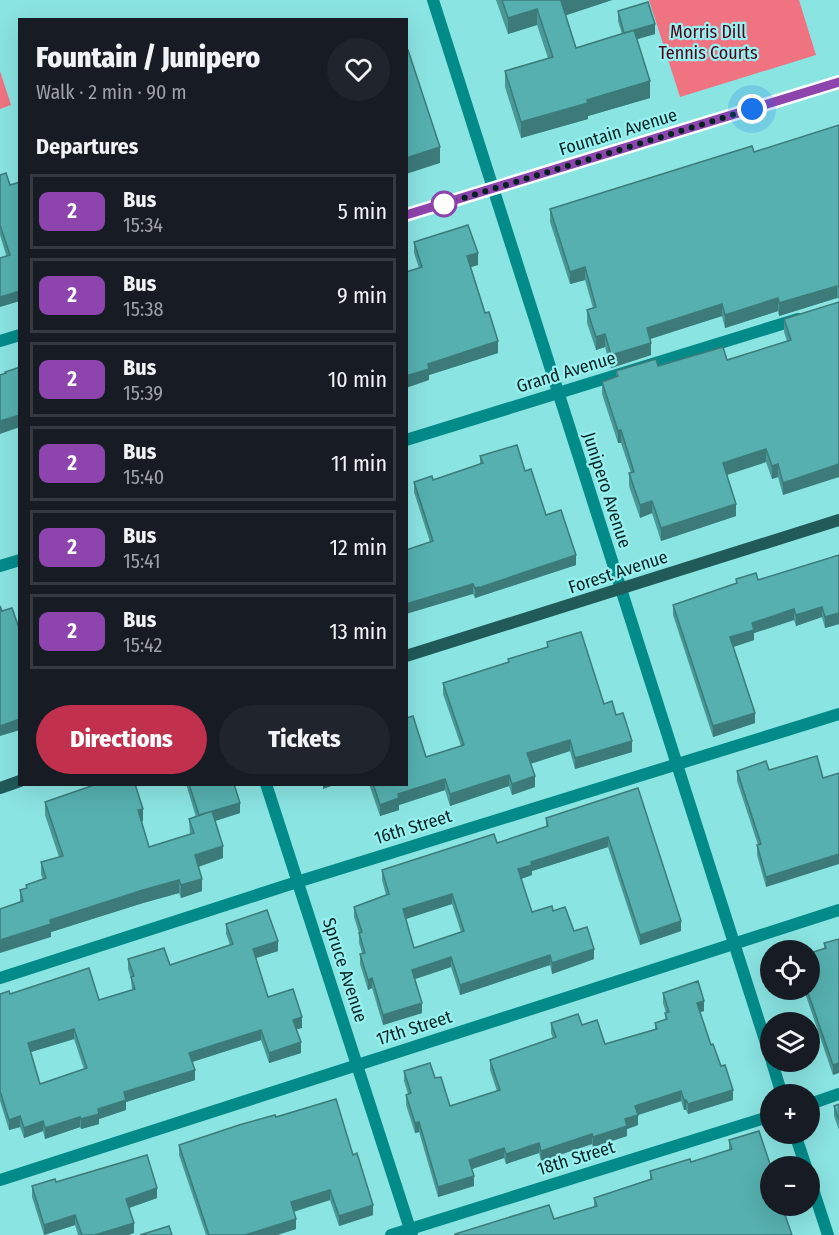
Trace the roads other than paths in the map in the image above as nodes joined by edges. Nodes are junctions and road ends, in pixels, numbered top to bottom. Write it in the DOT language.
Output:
graph roads {
  1 [pos="433,0"];
  2 [pos="839,82"];
  3 [pos="492,190"];
  4 [pos="408,214"];
  5 [pos="805,316"];
  6 [pos="18,336"];
  7 [pos="0,341"];
  8 [pos="558,394"];
  9 [pos="408,439"];
  10 [pos="839,520"];
  11 [pos="18,561"];
  12 [pos="0,566"];
  13 [pos="621,590"];
  14 [pos="408,655"];
  15 [pos="839,714"];
  16 [pos="676,764"];
  17 [pos="18,783"];
  18 [pos="267,786"];
  19 [pos="0,788"];
  20 [pos="297,882"];
  21 [pos="839,910"];
  22 [pos="735,944"];
  23 [pos="0,978"];
  24 [pos="760,1025"];
  25 [pos="358,1065"];
  26 [pos="839,1094"];
  27 [pos="820,1101"];
  28 [pos="760,1120"];
  29 [pos="0,1180"];
  30 [pos="820,1211"];
  31 [pos="411,1232"];
  32 [pos="391,1235"];
  33 [pos="828,1235"];
  1 -- 3 [label="street, Junipero Avenue"];
  2 -- 3 [label="street, Fountain Avenue"];
  3 -- 4 [label="street, Fountain Avenue"];
  3 -- 8 [label="street, Junipero Avenue"];
  5 -- 8 [label="street, Grand Avenue"];
  6 -- 7 [label="street"];
  8 -- 9 [label="street, Grand Avenue"];
  8 -- 13 [label="street, Junipero Avenue"];
  10 -- 13 [label="main road, Forest Avenue"];
  11 -- 12 [label="street"];
  13 -- 14 [label="main road, Forest Avenue"];
  13 -- 16 [label="street, Junipero Avenue"];
  15 -- 16 [label="street, 16th Street"];
  16 -- 20 [label="street, 16th Street"];
  16 -- 22 [label="street, Junipero Avenue"];
  17 -- 19 [label="main road"];
  18 -- 20 [label="street, Spruce Avenue"];
  20 -- 23 [label="street, 16th Street"];
  20 -- 25 [label="street, Spruce Avenue"];
  21 -- 22 [label="street, 17th Street"];
  22 -- 24 [label="street, Junipero Avenue"];
  22 -- 25 [label="street, 17th Street"];
  25 -- 29 [label="street, 17th Street"];
  25 -- 31 [label="street, Spruce Avenue"];
  26 -- 27 [label="street"];
  28 -- 31 [label="street, 18th Street"];
  30 -- 33 [label="street"];
  31 -- 32 [label="street, 18th Street"];
}
